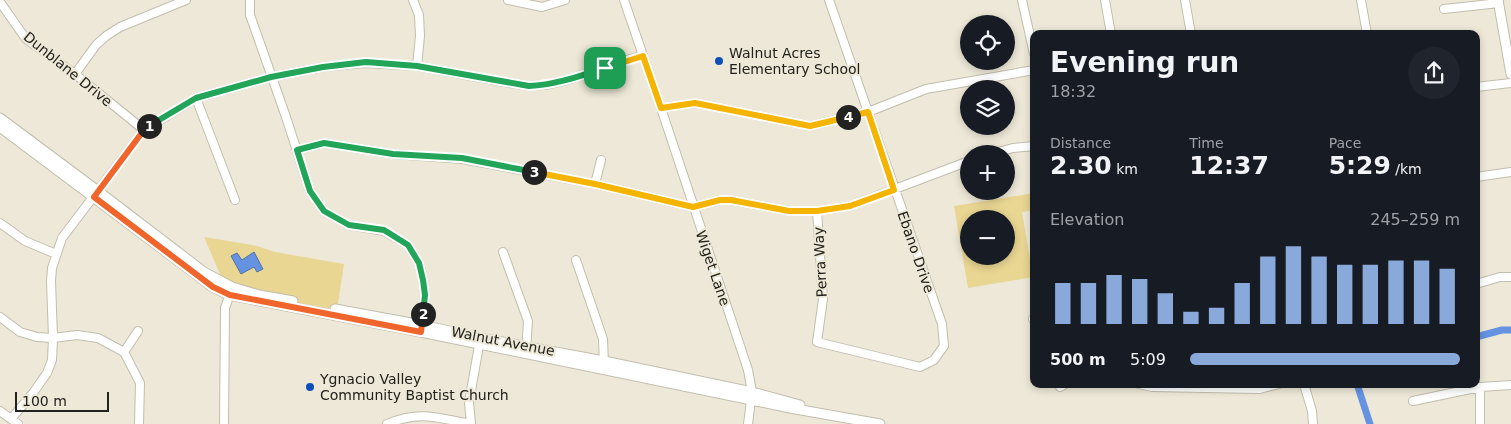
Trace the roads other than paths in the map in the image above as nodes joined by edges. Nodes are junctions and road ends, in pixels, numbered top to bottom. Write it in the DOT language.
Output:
graph roads {
  1 [pos="186,0"];
  2 [pos="250,0"];
  3 [pos="413,0"];
  4 [pos="508,0"];
  5 [pos="565,0"];
  6 [pos="624,0"];
  7 [pos="829,0"];
  8 [pos="1022,0"];
  9 [pos="1105,0"];
  10 [pos="1185,0"];
  11 [pos="1361,0"];
  12 [pos="0,2"];
  13 [pos="1498,2"];
  14 [pos="1444,9"];
  15 [pos="1110,30"];
  16 [pos="1190,30"];
  17 [pos="1366,30"];
  18 [pos="1030,36"];
  19 [pos="643,56"];
  20 [pos="417,66"];
  21 [pos="1030,71"];
  22 [pos="75,74"];
  23 [pos="1511,74"];
  24 [pos="271,77"];
  25 [pos="1511,83"];
  26 [pos="1480,87"];
  27 [pos="196,98"];
  28 [pos="661,108"];
  29 [pos="868,112"];
  30 [pos="0,118"];
  31 [pos="0,127"];
  32 [pos="144,130"];
  33 [pos="1030,146"];
  34 [pos="1015,148"];
  35 [pos="297,150"];
  36 [pos="601,160"];
  37 [pos="960,164"];
  38 [pos="1511,172"];
  39 [pos="1480,176"];
  40 [pos="595,184"];
  41 [pos="894,190"];
  42 [pos="96,194"];
  43 [pos="235,200"];
  44 [pos="693,207"];
  45 [pos="817,211"];
  46 [pos="0,223"];
  47 [pos="502,252"];
  48 [pos="56,254"];
  49 [pos="576,260"];
  50 [pos="1511,277"];
  51 [pos="1480,283"];
  52 [pos="231,291"];
  53 [pos="0,317"];
  54 [pos="421,328"];
  55 [pos="138,331"];
  56 [pos="53,338"];
  57 [pos="480,342"];
  58 [pos="817,342"];
  59 [pos="526,350"];
  60 [pos="124,352"];
  61 [pos="604,365"];
  62 [pos="1511,385"];
  63 [pos="1480,387"];
  64 [pos="1206,388"];
  65 [pos="1263,388"];
  66 [pos="1305,388"];
  67 [pos="1475,388"];
  68 [pos="752,396"];
  69 [pos="1413,401"];
  70 [pos="0,411"];
  71 [pos="15,422"];
  72 [pos="139,424"];
  73 [pos="224,424"];
  74 [pos="387,424"];
  75 [pos="471,424"];
  76 [pos="748,424"];
  77 [pos="880,424"];
  78 [pos="1313,424"];
  79 [pos="1480,424"];
  1 -- 22 [label="street"];
  2 -- 24 [label="street"];
  3 -- 20 [label="street"];
  4 -- 5 [label="street"];
  6 -- 19 [label="street, Wiget Lane"];
  7 -- 29 [label="street, Ebano Drive"];
  8 -- 18 [label="street"];
  9 -- 15 [label="street"];
  10 -- 16 [label="street"];
  11 -- 17 [label="street"];
  12 -- 22 [label="street, Dunblane Drive"];
  13 -- 14 [label="street"];
  13 -- 23 [label="street"];
  19 -- 20 [label="street"];
  19 -- 28 [label="street, Wiget Lane"];
  20 -- 24 [label="street"];
  21 -- 29 [label="street"];
  22 -- 32 [label="street, Dunblane Drive"];
  24 -- 27 [label="street"];
  24 -- 35 [label="street"];
  25 -- 26 [label="street"];
  27 -- 32 [label="street"];
  27 -- 43 [label="street"];
  28 -- 29 [label="street"];
  28 -- 44 [label="street, Wiget Lane"];
  29 -- 41 [label="street, Ebano Drive"];
  30 -- 42 [label="street, Walnut Avenue"];
  31 -- 42 [label="street, Walnut Avenue"];
  32 -- 42 [label="street"];
  33 -- 34 [label="street"];
  35 -- 40 [label="street"];
  35 -- 54 [label="street"];
  36 -- 40 [label="street"];
  37 -- 41 [label="street"];
  38 -- 39 [label="street"];
  40 -- 44 [label="street"];
  41 -- 45 [label="street"];
  41 -- 58 [label="street, Ebano Drive"];
  42 -- 48 [label="street"];
  42 -- 52 [label="street, Walnut Avenue"];
  44 -- 45 [label="street"];
  44 -- 68 [label="street, Wiget Lane"];
  45 -- 58 [label="street, Perra Way"];
  46 -- 48 [label="street"];
  47 -- 59 [label="street"];
  48 -- 56 [label="street"];
  49 -- 61 [label="street"];
  50 -- 51 [label="street"];
  52 -- 54 [label="street, Walnut Avenue"];
  52 -- 73 [label="street"];
  53 -- 56 [label="street"];
  54 -- 57 [label="street, Walnut Avenue"];
  55 -- 60 [label="street"];
  56 -- 60 [label="street"];
  56 -- 71 [label="street"];
  57 -- 59 [label="street, Walnut Avenue"];
  57 -- 75 [label="street"];
  59 -- 61 [label="street, Walnut Avenue"];
  60 -- 72 [label="street"];
  61 -- 68 [label="street, Walnut Avenue"];
  62 -- 63 [label="street"];
  63 -- 79 [label="street"];
  64 -- 65 [label="street"];
  66 -- 78 [label="street"];
  67 -- 69 [label="street"];
  68 -- 76 [label="street, Wiget Lane"];
  68 -- 77 [label="street, Walnut Avenue"];
  70 -- 71 [label="street"];
  74 -- 75 [label="street"];
}
